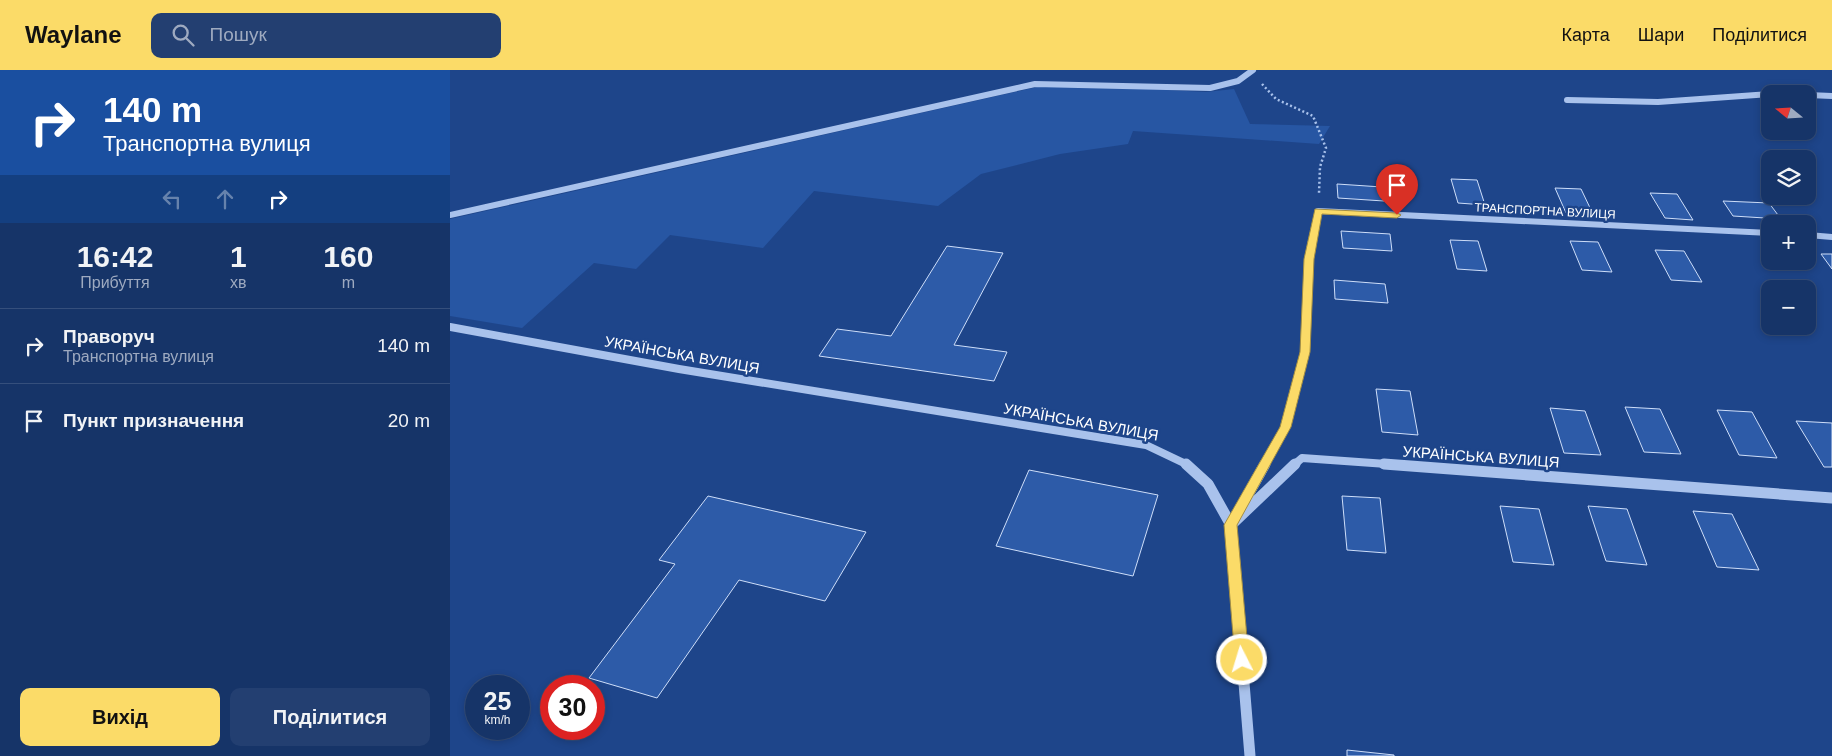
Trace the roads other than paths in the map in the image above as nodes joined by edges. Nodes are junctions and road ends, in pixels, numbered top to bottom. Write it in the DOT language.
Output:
graph roads {
  1 [pos="1252,71"];
  2 [pos="1761,95"];
  3 [pos="1816,95"];
  4 [pos="1832,96"];
  5 [pos="1567,100"];
  6 [pos="450,215"];
  7 [pos="1761,234"];
  8 [pos="1816,235"];
  9 [pos="1832,236"];
  10 [pos="450,327"];
  11 [pos="1832,498"];
  12 [pos="1231,525"];
  13 [pos="1250,756"];
  1 -- 6 [label="street"];
  2 -- 5 [label="street"];
  3 -- 4 [label="street"];
  7 -- 12 [label="street, ТРАНСПОРТНА ВУЛИЦЯ"];
  8 -- 9 [label="street"];
  10 -- 12 [label="street, УКРАЇНСЬКА ВУЛИЦЯ"];
  11 -- 12 [label="street, УКРАЇНСЬКА ВУЛИЦЯ"];
  12 -- 13 [label="street"];
}
